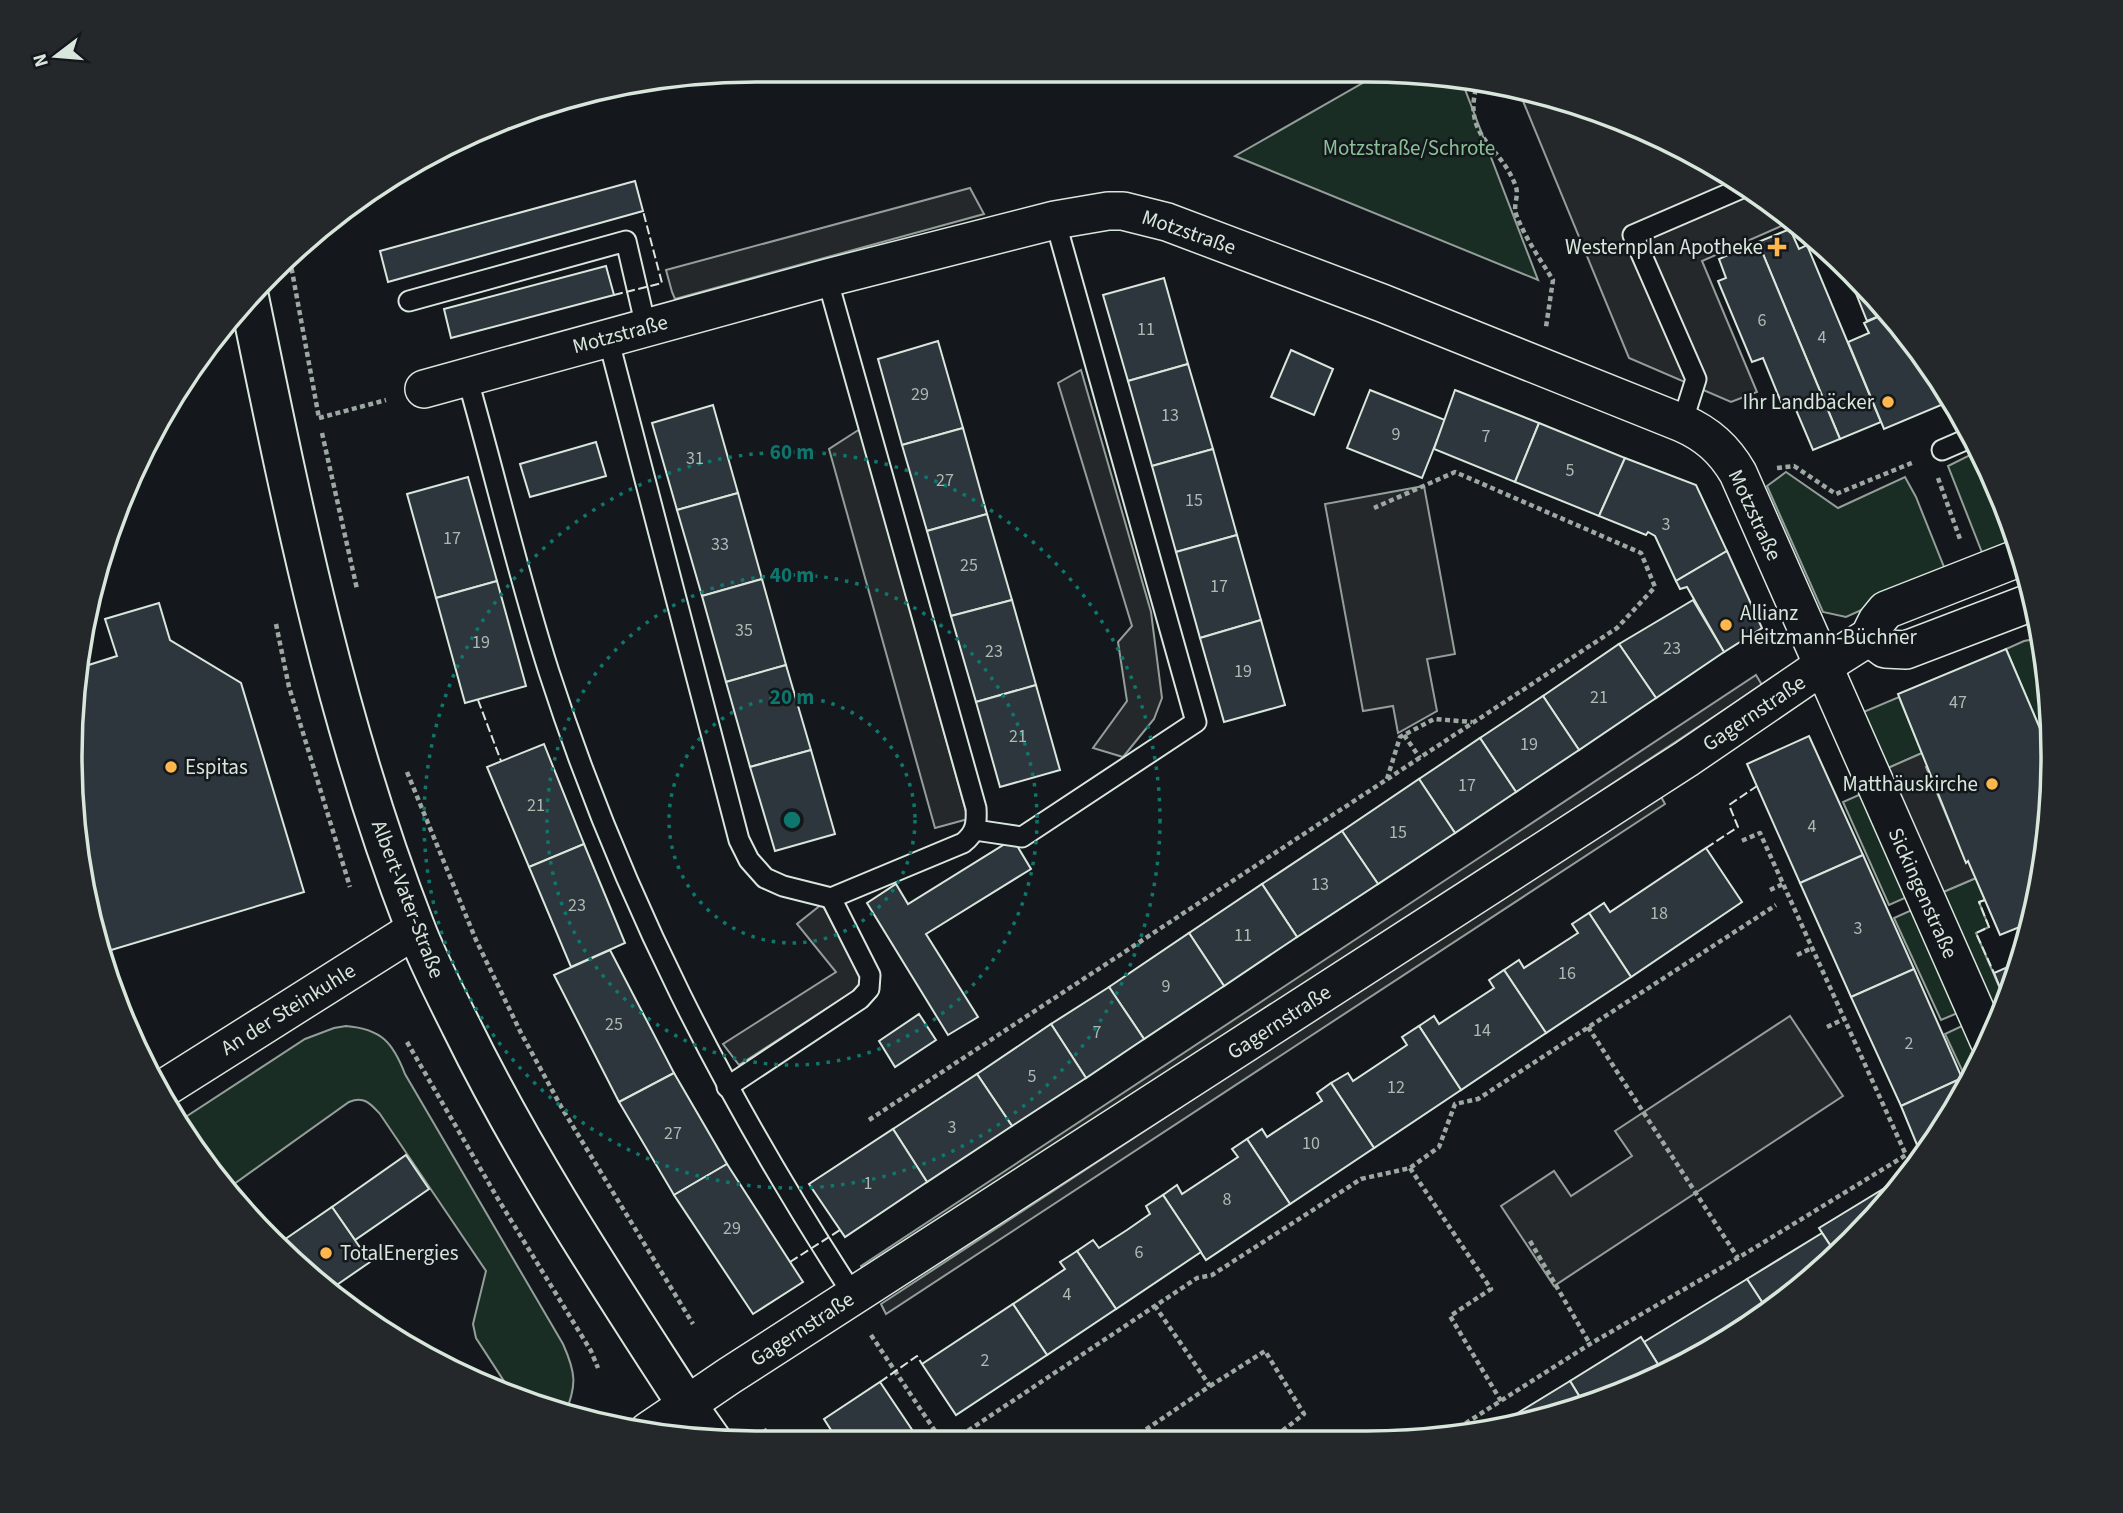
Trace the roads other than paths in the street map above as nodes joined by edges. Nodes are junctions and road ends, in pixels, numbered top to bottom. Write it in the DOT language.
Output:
graph roads {
  1 [pos="1734,192"];
  2 [pos="1055,220"];
  3 [pos="827,278"];
  4 [pos="409,301"];
  5 [pos="252,310"];
  6 [pos="646,327"];
  7 [pos="608,338"];
  8 [pos="467,377"];
  9 [pos="424,389"];
  10 [pos="1682,423"];
  11 [pos="1962,441"];
  12 [pos="1936,453"];
  13 [pos="2011,561"];
  14 [pos="2023,605"];
  15 [pos="1869,637"];
  16 [pos="1823,666"];
  17 [pos="975,830"];
  18 [pos="831,898"];
  19 [pos="416,929"];
  20 [pos="1983,1028"];
  21 [pos="168,1085"];
  22 [pos="727,1087"];
  23 [pos="854,1296"];
  24 [pos="687,1405"];
  25 [pos="659,1424"];
  26 [pos="704,1428"];
  1 -- 10 [label="lane"];
  2 -- 3 [label="street, Motzstraße"];
  2 -- 10 [label="street, Motzstraße"];
  2 -- 17 [label="lane"];
  3 -- 6 [label="street, Motzstraße"];
  3 -- 17 [label="lane"];
  4 -- 6 [label="lane"];
  5 -- 19 [label="main road, Albert-Vater-Straße"];
  6 -- 7 [label="street, Motzstraße"];
  7 -- 8 [label="street, Motzstraße"];
  7 -- 18 [label="lane"];
  8 -- 9 [label="street, Motzstraße"];
  8 -- 22 [label="lane"];
  10 -- 16 [label="street, Motzstraße"];
  11 -- 12 [label="lane"];
  13 -- 15 [label="street, Gagernstraße"];
  14 -- 15 [label="street"];
  15 -- 16 [label="street, Gagernstraße"];
  16 -- 20 [label="street, Sickingenstraße"];
  16 -- 23 [label="street, Gagernstraße"];
  17 -- 18 [label="lane"];
  18 -- 22 [label="lane"];
  19 -- 21 [label="street, An der Steinkuhle"];
  19 -- 24 [label="main road, Albert-Vater-Straße"];
  22 -- 23 [label="lane"];
  23 -- 24 [label="street, Gagernstraße"];
  24 -- 25 [label="street"];
  24 -- 26 [label="main road, Albert-Vater-Straße"];
}
